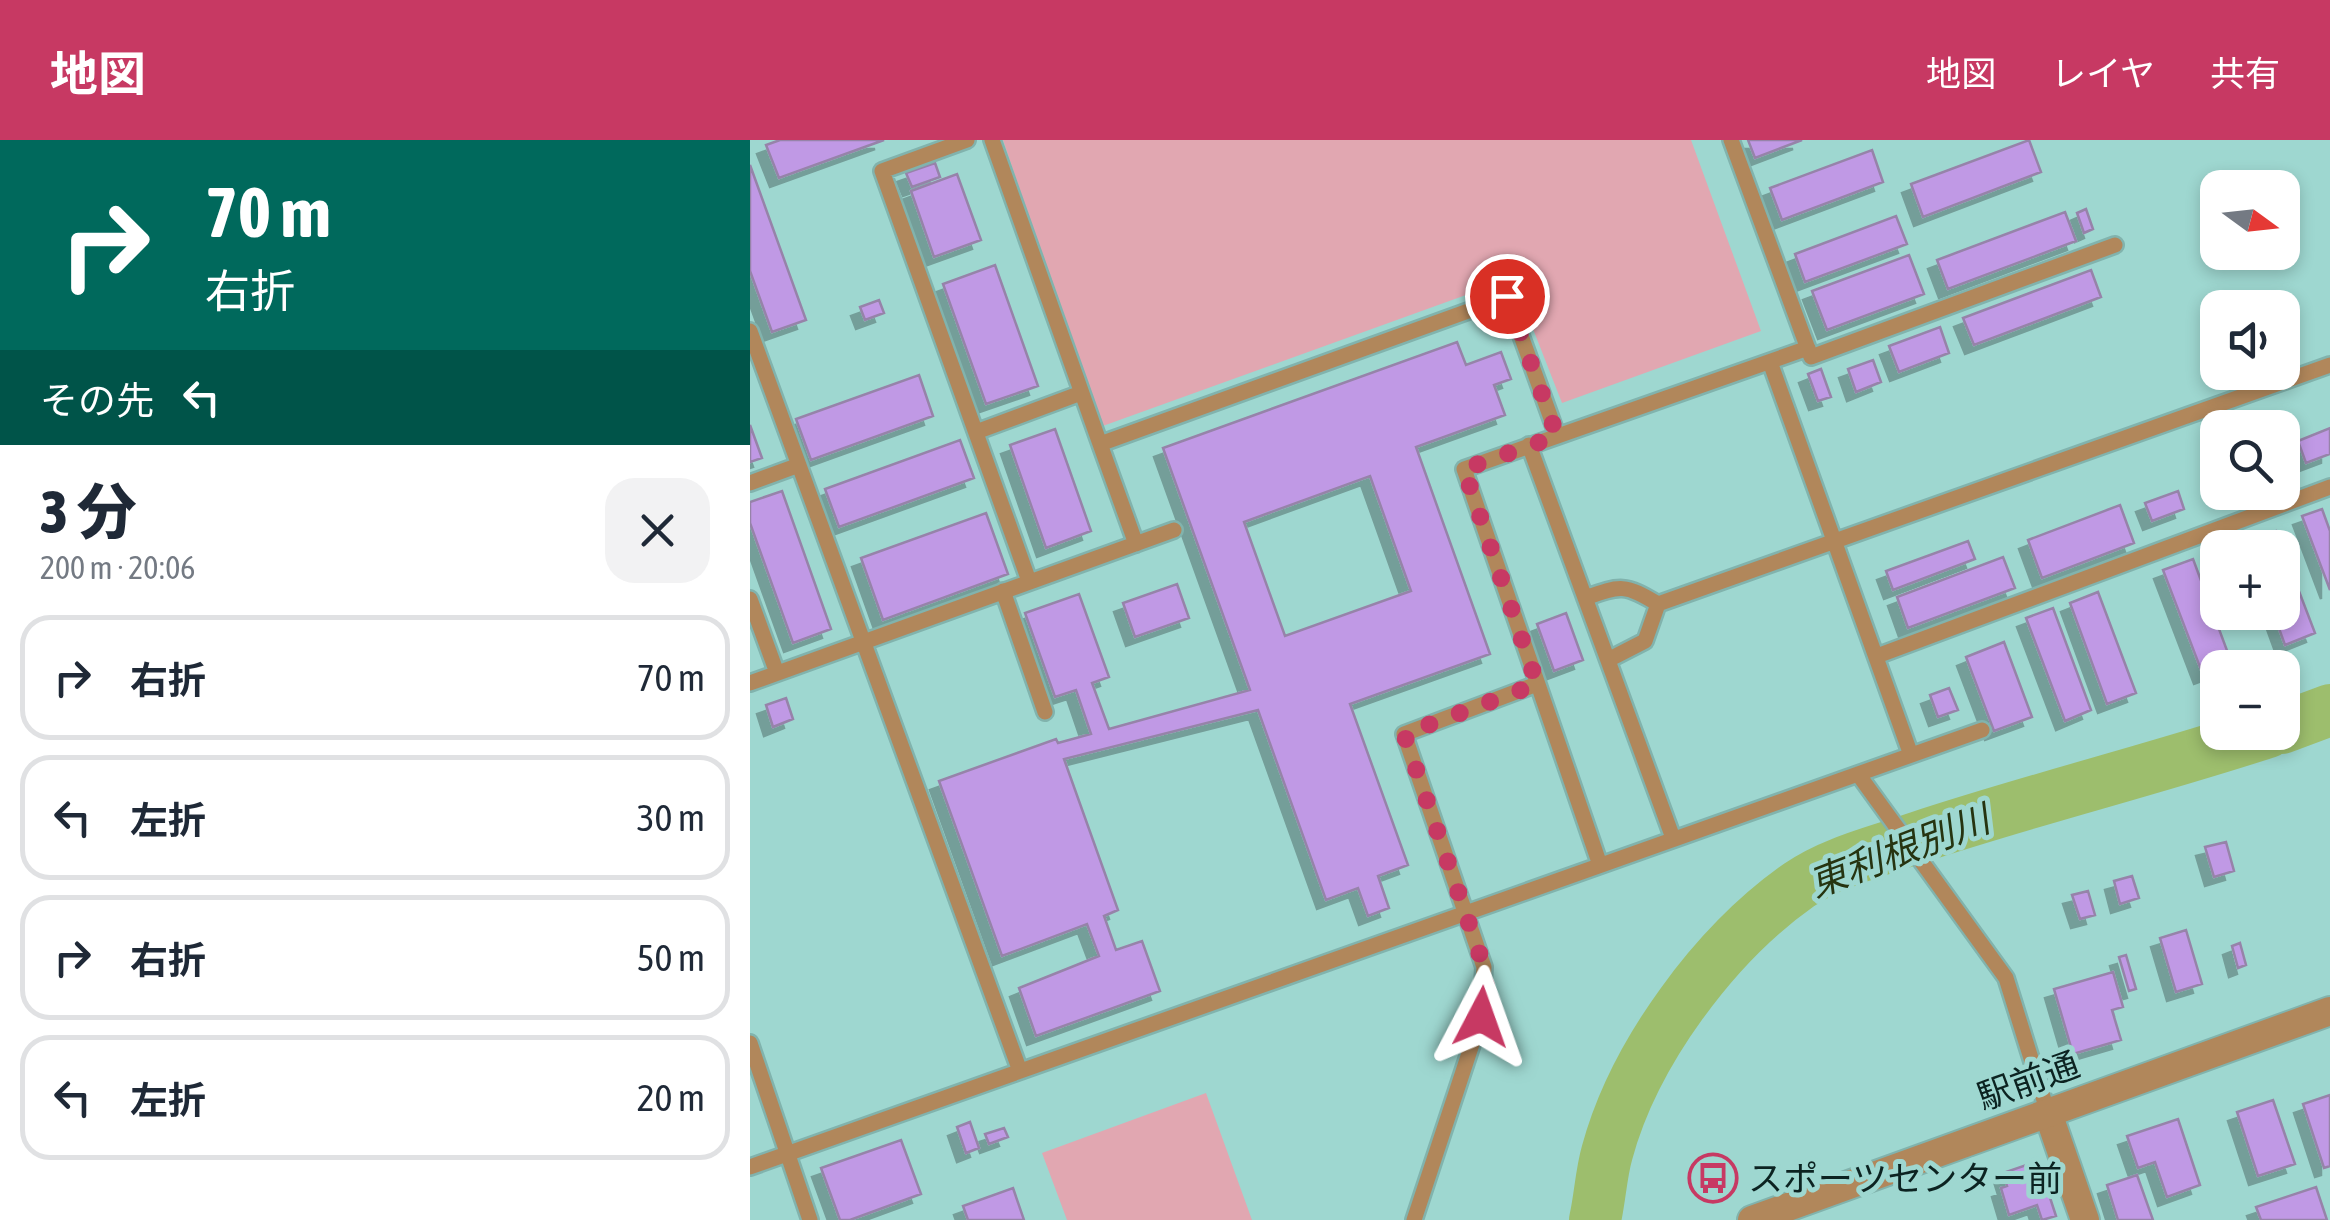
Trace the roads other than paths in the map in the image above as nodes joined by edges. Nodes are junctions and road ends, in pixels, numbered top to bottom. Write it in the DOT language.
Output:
graph roads {
  1 [pos="967,140"];
  2 [pos="992,140"];
  3 [pos="1732,140"];
  4 [pos="2115,245"];
  5 [pos="750,332"];
  6 [pos="1808,348"];
  7 [pos="1770,362"];
  8 [pos="2330,364"];
  9 [pos="1081,393"];
  10 [pos="976,432"];
  11 [pos="1557,436"];
  12 [pos="1100,444"];
  13 [pos="1529,445"];
  14 [pos="799,466"];
  15 [pos="750,483"];
  16 [pos="2330,488"];
  17 [pos="1174,530"];
  18 [pos="1836,541"];
  19 [pos="1136,544"];
  20 [pos="1029,582"];
  21 [pos="1003,591"];
  22 [pos="1585,598"];
  23 [pos="750,599"];
  24 [pos="1658,604"];
  25 [pos="864,640"];
  26 [pos="1877,656"];
  27 [pos="1608,660"];
  28 [pos="777,672"];
  29 [pos="750,683"];
  30 [pos="1537,684"];
  31 [pos="1046,712"];
  32 [pos="1982,730"];
  33 [pos="1911,755"];
  34 [pos="1858,774"];
  35 [pos="1673,838"];
  36 [pos="1600,864"];
  37 [pos="1467,911"];
  38 [pos="2330,1011"];
  39 [pos="750,1043"];
  40 [pos="1020,1071"];
  41 [pos="756,1080"];
  42 [pos="2048,1113"];
  43 [pos="788,1154"];
  44 [pos="750,1167"];
  45 [pos="810,1220"];
  46 [pos="1414,1220"];
  47 [pos="1752,1220"];
  48 [pos="2085,1220"];
  1 -- 10 [label="lane"];
  2 -- 9 [label="lane"];
  3 -- 6 [label="lane"];
  4 -- 6 [label="lane"];
  5 -- 14 [label="lane"];
  6 -- 7 [label="lane"];
  7 -- 11 [label="lane"];
  7 -- 18 [label="lane"];
  8 -- 18 [label="lane"];
  9 -- 10 [label="lane"];
  9 -- 12 [label="lane"];
  10 -- 20 [label="lane"];
  11 -- 12 [label="lane"];
  11 -- 13 [label="lane"];
  12 -- 19 [label="lane"];
  13 -- 22 [label="lane"];
  13 -- 30 [label="lane"];
  14 -- 15 [label="lane"];
  14 -- 25 [label="lane"];
  16 -- 26 [label="lane"];
  17 -- 19 [label="lane"];
  18 -- 24 [label="lane"];
  18 -- 26 [label="lane"];
  19 -- 20 [label="lane"];
  20 -- 21 [label="lane"];
  21 -- 25 [label="lane"];
  21 -- 31 [label="lane"];
  22 -- 24 [label="lane"];
  22 -- 27 [label="lane"];
  23 -- 28 [label="lane"];
  24 -- 27 [label="lane"];
  25 -- 28 [label="lane"];
  25 -- 40 [label="lane"];
  26 -- 33 [label="lane"];
  27 -- 35 [label="lane"];
  28 -- 29 [label="lane"];
  30 -- 36 [label="lane"];
  30 -- 37 [label="lane"];
  32 -- 33 [label="lane"];
  33 -- 34 [label="lane"];
  34 -- 35 [label="lane"];
  34 -- 42 [label="lane"];
  35 -- 36 [label="lane"];
  36 -- 37 [label="lane"];
  37 -- 40 [label="lane"];
  37 -- 46 [label="lane"];
  38 -- 42 [label="street, 駅前通"];
  39 -- 41 [label="lane"];
  40 -- 43 [label="lane"];
  41 -- 43 [label="lane"];
  42 -- 47 [label="street, 駅前通"];
  42 -- 48 [label="street"];
  43 -- 44 [label="lane"];
  43 -- 45 [label="lane"];
}
